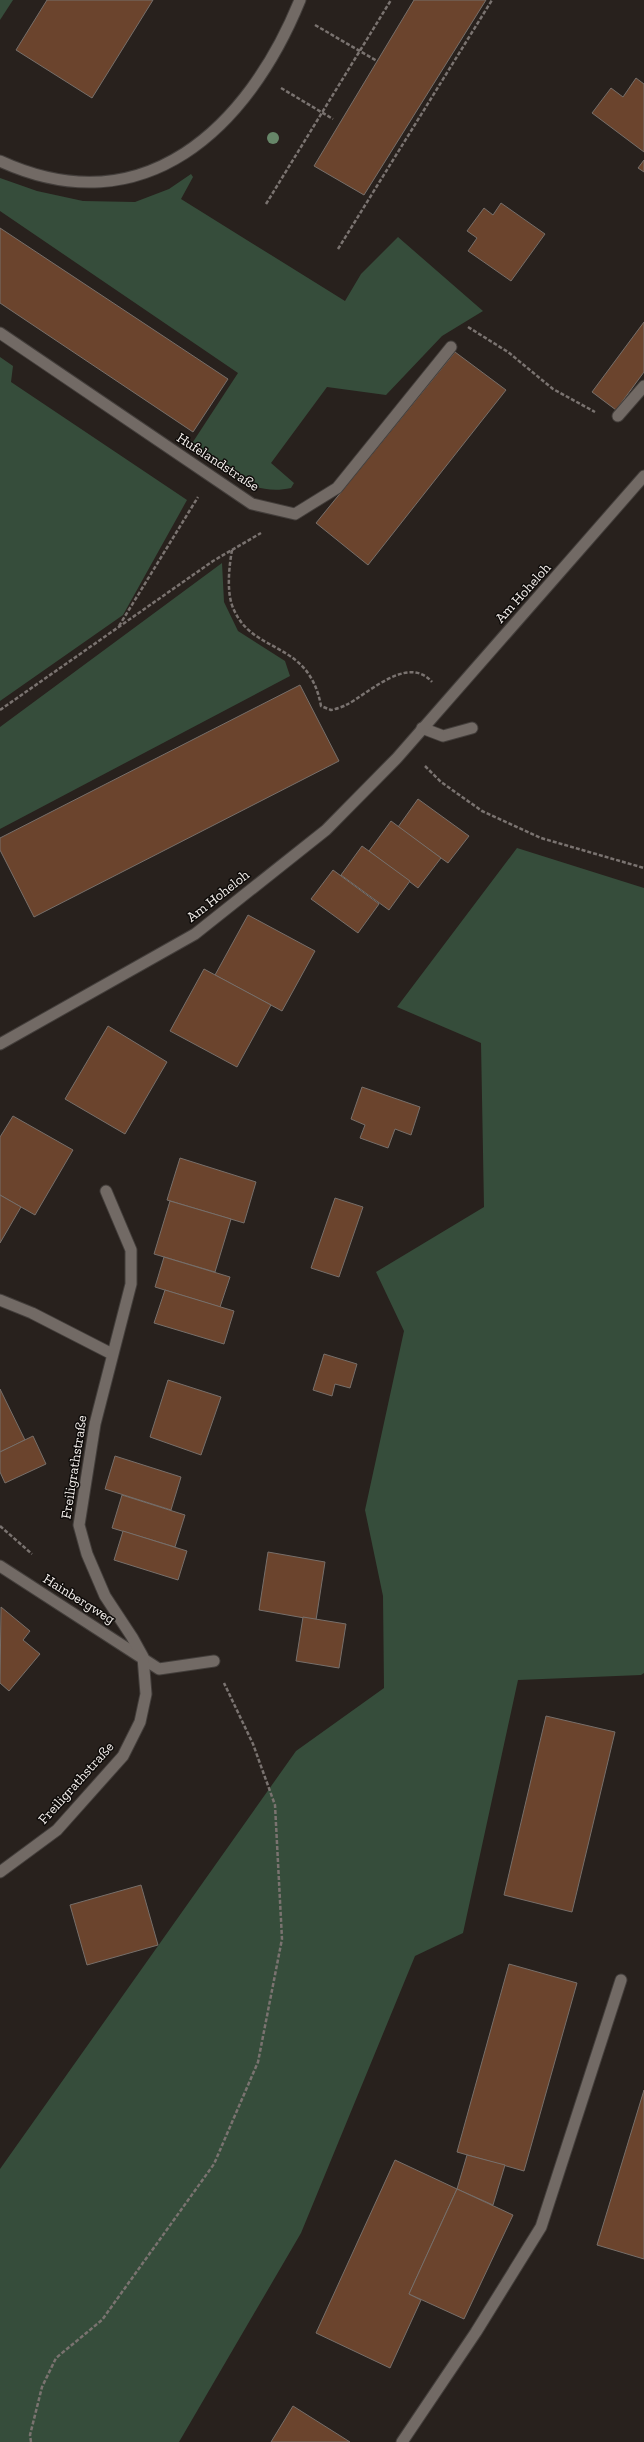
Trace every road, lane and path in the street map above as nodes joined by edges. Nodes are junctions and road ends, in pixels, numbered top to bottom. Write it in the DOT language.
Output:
graph roads {
  1 [pos="300,0"];
  2 [pos="391,0"];
  3 [pos="492,0"];
  4 [pos="295,13"];
  5 [pos="360,52"];
  6 [pos="377,61"];
  7 [pos="260,75"];
  8 [pos="323,113"];
  9 [pos="333,119"];
  10 [pos="0,161"];
  11 [pos="266,204"];
  12 [pos="338,249"];
  13 [pos="0,333"];
  14 [pos="450,347"];
  15 [pos="644,386"];
  16 [pos="618,416"];
  17 [pos="644,476"];
  18 [pos="211,477"];
  19 [pos="295,514"];
  20 [pos="232,550"];
  21 [pos="118,628"];
  22 [pos="448,700"];
  23 [pos="0,710"];
  24 [pos="422,728"];
  25 [pos="472,728"];
  26 [pos="397,758"];
  27 [pos="644,868"];
  28 [pos="0,1044"];
  29 [pos="106,1191"];
  30 [pos="0,1300"];
  31 [pos="112,1354"];
  32 [pos="0,1566"];
  33 [pos="143,1657"];
  34 [pos="214,1661"];
  35 [pos="0,1872"];
  36 [pos="621,1980"];
  37 [pos="31,2442"];
  38 [pos="402,2442"];
  1 -- 4 [label="street"];
  2 -- 5 [label="path"];
  3 -- 12 [label="path"];
  4 -- 5 [label="path"];
  4 -- 7 [label="street"];
  5 -- 6 [label="path"];
  5 -- 8 [label="path"];
  7 -- 8 [label="path"];
  7 -- 10 [label="street"];
  8 -- 9 [label="path"];
  8 -- 11 [label="path"];
  13 -- 18 [label="street, Hufelandstraße"];
  14 -- 16 [label="path"];
  14 -- 19 [label="street"];
  15 -- 16 [label="street"];
  17 -- 22 [label="street, Am Hoheloh"];
  18 -- 19 [label="street, Hufelandstraße"];
  18 -- 21 [label="path"];
  19 -- 20 [label="path"];
  20 -- 21 [label="path"];
  20 -- 22 [label="path"];
  21 -- 23 [label="path"];
  22 -- 24 [label="street, Am Hoheloh"];
  24 -- 25 [label="street"];
  24 -- 26 [label="street, Am Hoheloh"];
  26 -- 27 [label="path"];
  26 -- 28 [label="street, Am Hoheloh"];
  29 -- 31 [label="street, Freiligrathstraße"];
  30 -- 31 [label="street"];
  31 -- 33 [label="street, Freiligrathstraße"];
  32 -- 33 [label="street, Hainbergweg"];
  33 -- 34 [label="street, Hainbergweg"];
  33 -- 35 [label="street, Freiligrathstraße"];
  34 -- 37 [label="path"];
  36 -- 38 [label="street"];
}
